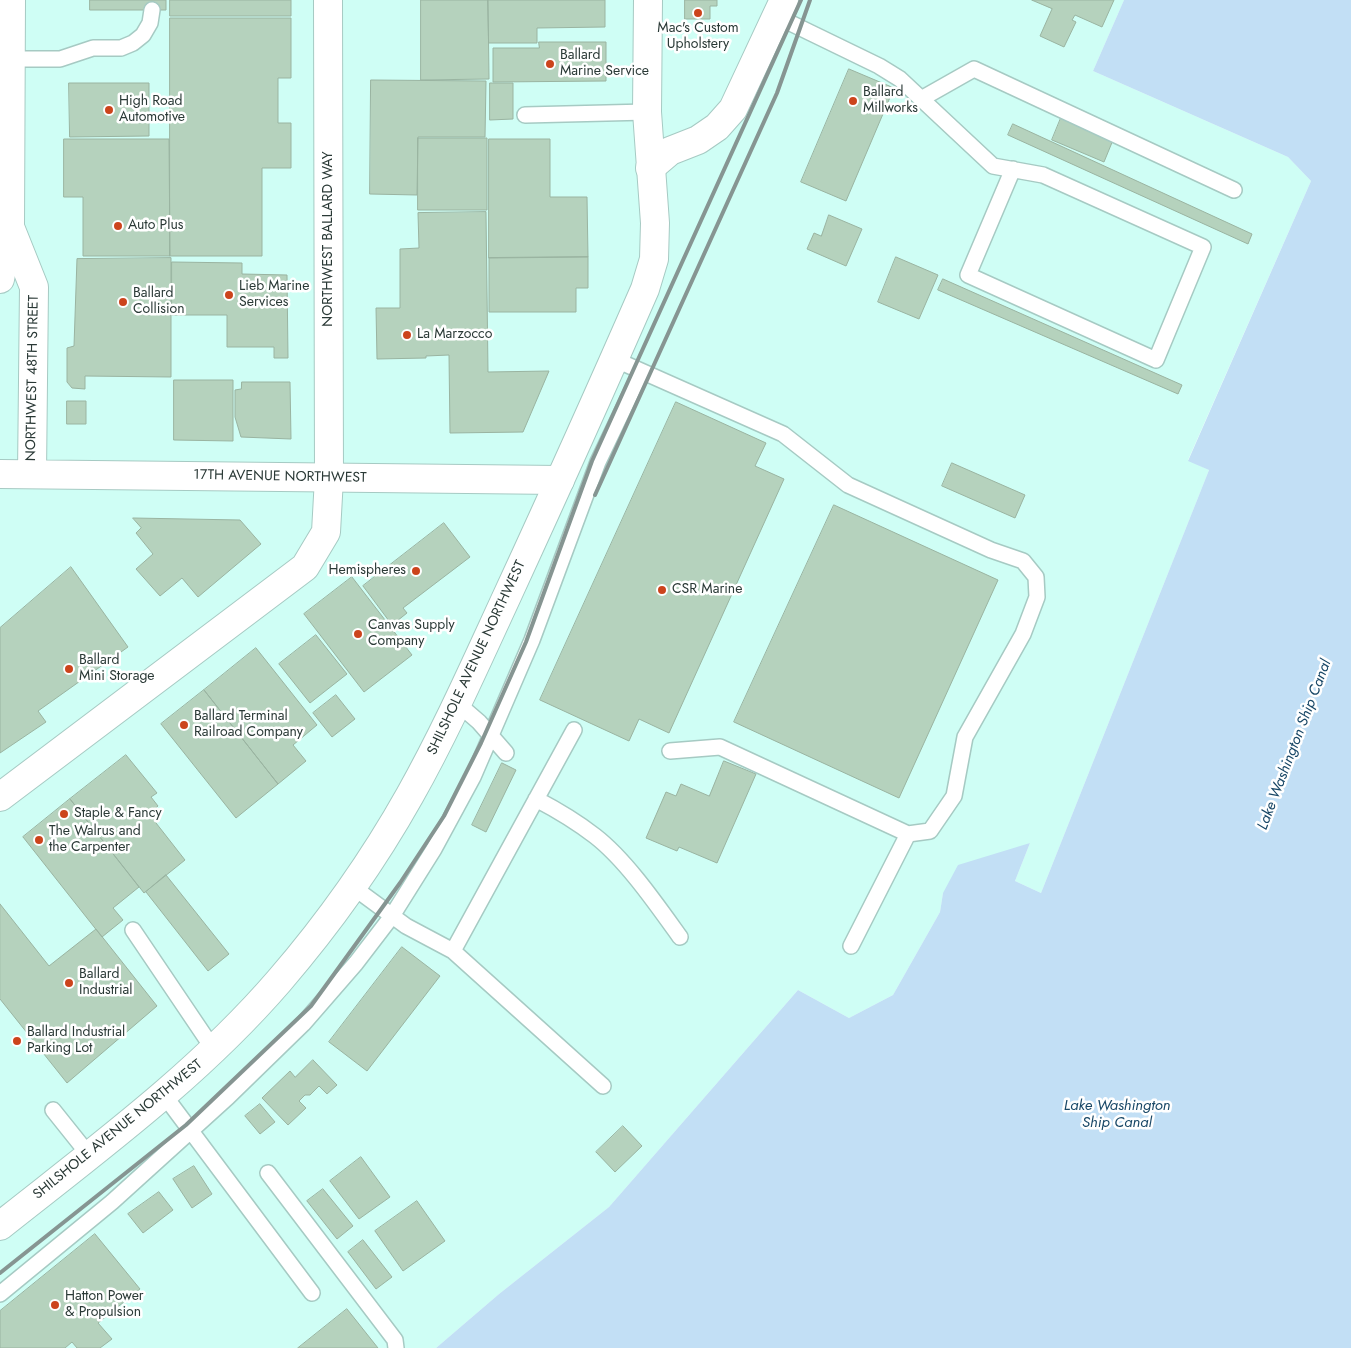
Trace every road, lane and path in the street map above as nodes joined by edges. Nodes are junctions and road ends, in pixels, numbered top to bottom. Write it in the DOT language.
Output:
graph roads {
  1 [pos="11,0"];
  2 [pos="328,0"];
  3 [pos="648,0"];
  4 [pos="780,8"];
  5 [pos="152,10"];
  6 [pos="11,59"];
  7 [pos="921,99"];
  8 [pos="647,112"];
  9 [pos="525,114"];
  10 [pos="650,168"];
  11 [pos="1012,170"];
  12 [pos="1234,190"];
  13 [pos="10,227"];
  14 [pos="0,279"];
  15 [pos="614,360"];
  16 [pos="641,372"];
  17 [pos="0,474"];
  18 [pos="32,474"];
  19 [pos="329,478"];
  20 [pos="560,480"];
  21 [pos="457,703"];
  22 [pos="574,730"];
  23 [pos="490,734"];
  24 [pos="670,751"];
  25 [pos="506,753"];
  26 [pos="0,797"];
  27 [pos="536,799"];
  28 [pos="908,834"];
  29 [pos="353,887"];
  30 [pos="392,916"];
  31 [pos="134,930"];
  32 [pos="680,937"];
  33 [pos="851,946"];
  34 [pos="453,951"];
  35 [pos="214,1050"];
  36 [pos="602,1086"];
  37 [pos="164,1096"];
  38 [pos="53,1110"];
  39 [pos="190,1130"];
  40 [pos="89,1155"];
  41 [pos="268,1173"];
  42 [pos="0,1226"];
  43 [pos="312,1293"];
  44 [pos="0,1294"];
  45 [pos="396,1348"];
  1 -- 6 [label="street"];
  2 -- 19 [label="street, NORTHWEST BALLARD WAY"];
  3 -- 8 [label="street, SHILSHOLE AVENUE NORTHWEST"];
  4 -- 7 [label="lane"];
  4 -- 10 [label="street"];
  5 -- 6 [label="lane"];
  6 -- 13 [label="street"];
  7 -- 11 [label="lane"];
  7 -- 12 [label="lane"];
  8 -- 9 [label="lane"];
  8 -- 10 [label="street, SHILSHOLE AVENUE NORTHWEST"];
  10 -- 15 [label="street, SHILSHOLE AVENUE NORTHWEST"];
  11 -- 11 [label="lane"];
  13 -- 14 [label="street"];
  13 -- 18 [label="street, NORTHWEST 48TH STREET"];
  15 -- 16 [label="lane"];
  15 -- 20 [label="street, SHILSHOLE AVENUE NORTHWEST"];
  16 -- 23 [label="lane"];
  16 -- 28 [label="lane"];
  17 -- 18 [label="street, 17TH AVENUE NORTHWEST"];
  18 -- 19 [label="street, 17TH AVENUE NORTHWEST"];
  19 -- 20 [label="street, 17TH AVENUE NORTHWEST"];
  19 -- 26 [label="street, NORTHWEST BALLARD WAY"];
  20 -- 21 [label="street, SHILSHOLE AVENUE NORTHWEST"];
  21 -- 23 [label="lane"];
  21 -- 29 [label="street, SHILSHOLE AVENUE NORTHWEST"];
  22 -- 27 [label="lane"];
  23 -- 25 [label="lane"];
  23 -- 30 [label="lane"];
  24 -- 28 [label="lane"];
  27 -- 32 [label="lane"];
  27 -- 34 [label="lane"];
  28 -- 33 [label="lane"];
  29 -- 30 [label="lane"];
  29 -- 35 [label="street, SHILSHOLE AVENUE NORTHWEST"];
  30 -- 34 [label="lane"];
  30 -- 39 [label="lane"];
  31 -- 35 [label="lane"];
  34 -- 36 [label="lane"];
  35 -- 37 [label="street, SHILSHOLE AVENUE NORTHWEST"];
  37 -- 39 [label="lane"];
  37 -- 40 [label="street, SHILSHOLE AVENUE NORTHWEST"];
  38 -- 40 [label="lane"];
  39 -- 43 [label="lane"];
  39 -- 44 [label="lane"];
  40 -- 42 [label="street, SHILSHOLE AVENUE NORTHWEST"];
  41 -- 45 [label="lane"];
}
